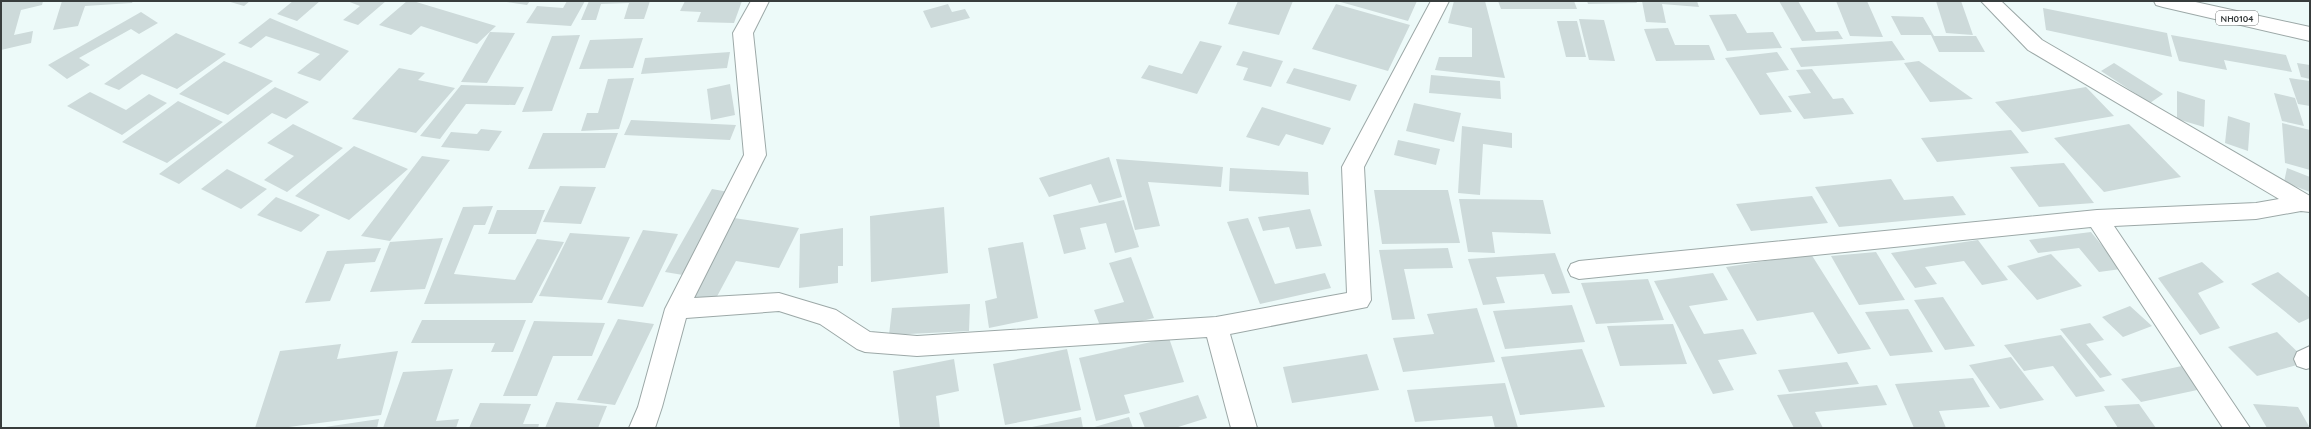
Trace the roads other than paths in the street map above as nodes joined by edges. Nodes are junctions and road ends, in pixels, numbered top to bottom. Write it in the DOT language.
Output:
graph roads {
  1 [pos="760,1"];
  2 [pos="1440,1"];
  3 [pos="1990,1"];
  4 [pos="2163,1"];
  5 [pos="2310,34"];
  6 [pos="2306,204"];
  7 [pos="2097,218"];
  8 [pos="1579,270"];
  9 [pos="677,308"];
  10 [pos="1216,327"];
  11 [pos="642,428"];
  12 [pos="1244,428"];
  13 [pos="2237,428"];
  1 -- 9 [label="main road"];
  2 -- 10 [label="main road"];
  3 -- 6 [label="main road"];
  4 -- 5 [label="main road, NH0104"];
  6 -- 7 [label="main road"];
  7 -- 8 [label="main road"];
  7 -- 13 [label="main road"];
  9 -- 10 [label="main road"];
  9 -- 11 [label="main road"];
  10 -- 12 [label="main road"];
}
